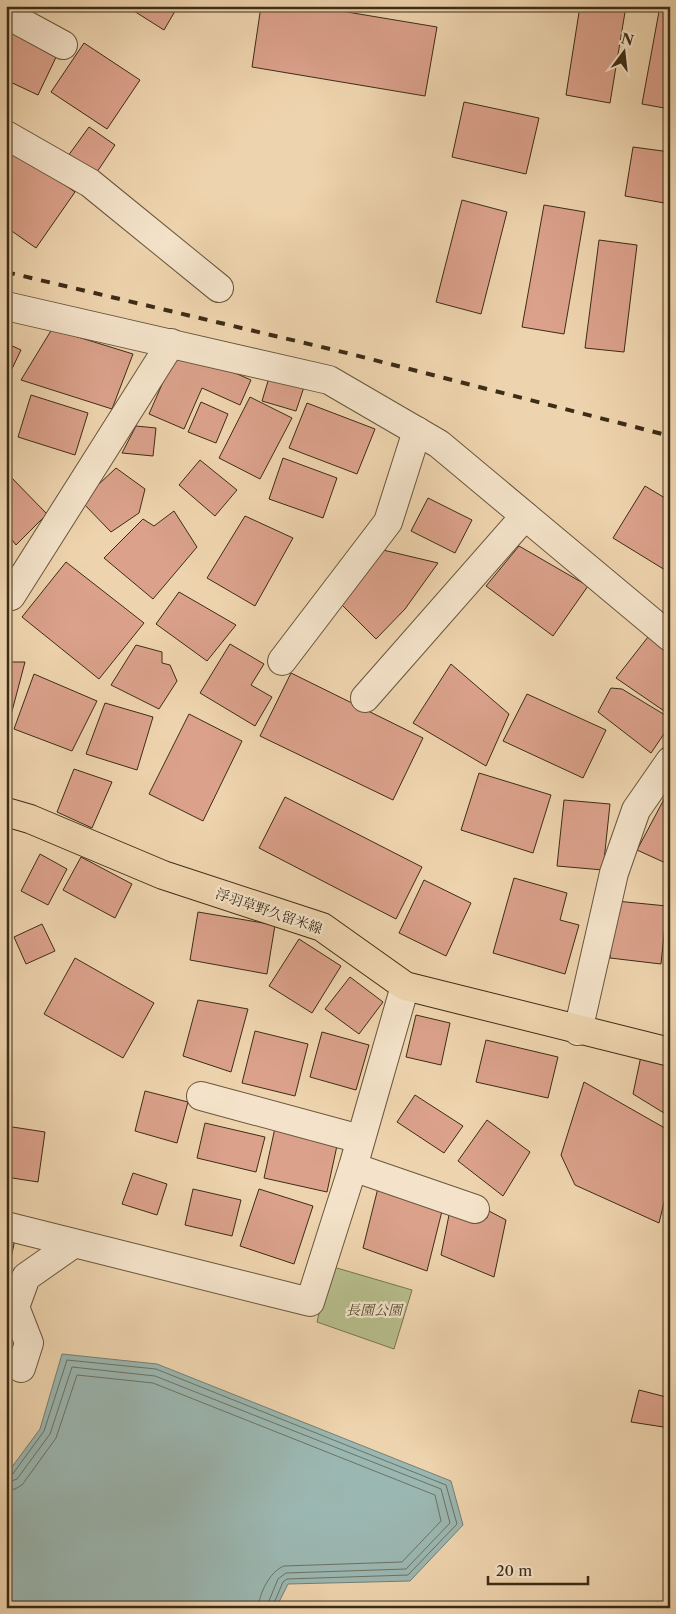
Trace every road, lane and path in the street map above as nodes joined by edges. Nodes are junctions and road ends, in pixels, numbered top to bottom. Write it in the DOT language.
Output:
graph roads {
  1 [pos="6,14"];
  2 [pos="62,45"];
  3 [pos="6,136"];
  4 [pos="218,288"];
  5 [pos="6,306"];
  6 [pos="171,343"];
  7 [pos="417,431"];
  8 [pos="525,516"];
  9 [pos="11,596"];
  10 [pos="670,637"];
  11 [pos="282,661"];
  12 [pos="365,698"];
  13 [pos="670,760"];
  14 [pos="6,812"];
  15 [pos="405,986"];
  16 [pos="578,1031"];
  17 [pos="670,1052"];
  18 [pos="201,1096"];
  19 [pos="360,1139"];
  20 [pos="353,1167"];
  21 [pos="475,1209"];
  22 [pos="6,1226"];
  23 [pos="73,1244"];
  24 [pos="21,1368"];
  1 -- 2 [label="street"];
  3 -- 4 [label="street"];
  5 -- 6 [label="street"];
  6 -- 7 [label="street"];
  6 -- 9 [label="street"];
  7 -- 8 [label="street"];
  7 -- 11 [label="street"];
  8 -- 10 [label="street"];
  8 -- 12 [label="street"];
  13 -- 16 [label="street"];
  14 -- 15 [label="main road, 浮羽草野久留米線"];
  15 -- 16 [label="main road, 浮羽草野久留米線"];
  15 -- 19 [label="street"];
  16 -- 17 [label="main road, 浮羽草野久留米線"];
  18 -- 19 [label="street"];
  19 -- 20 [label="street"];
  20 -- 21 [label="street"];
  20 -- 23 [label="street"];
  22 -- 23 [label="street"];
  23 -- 24 [label="street"];
}
